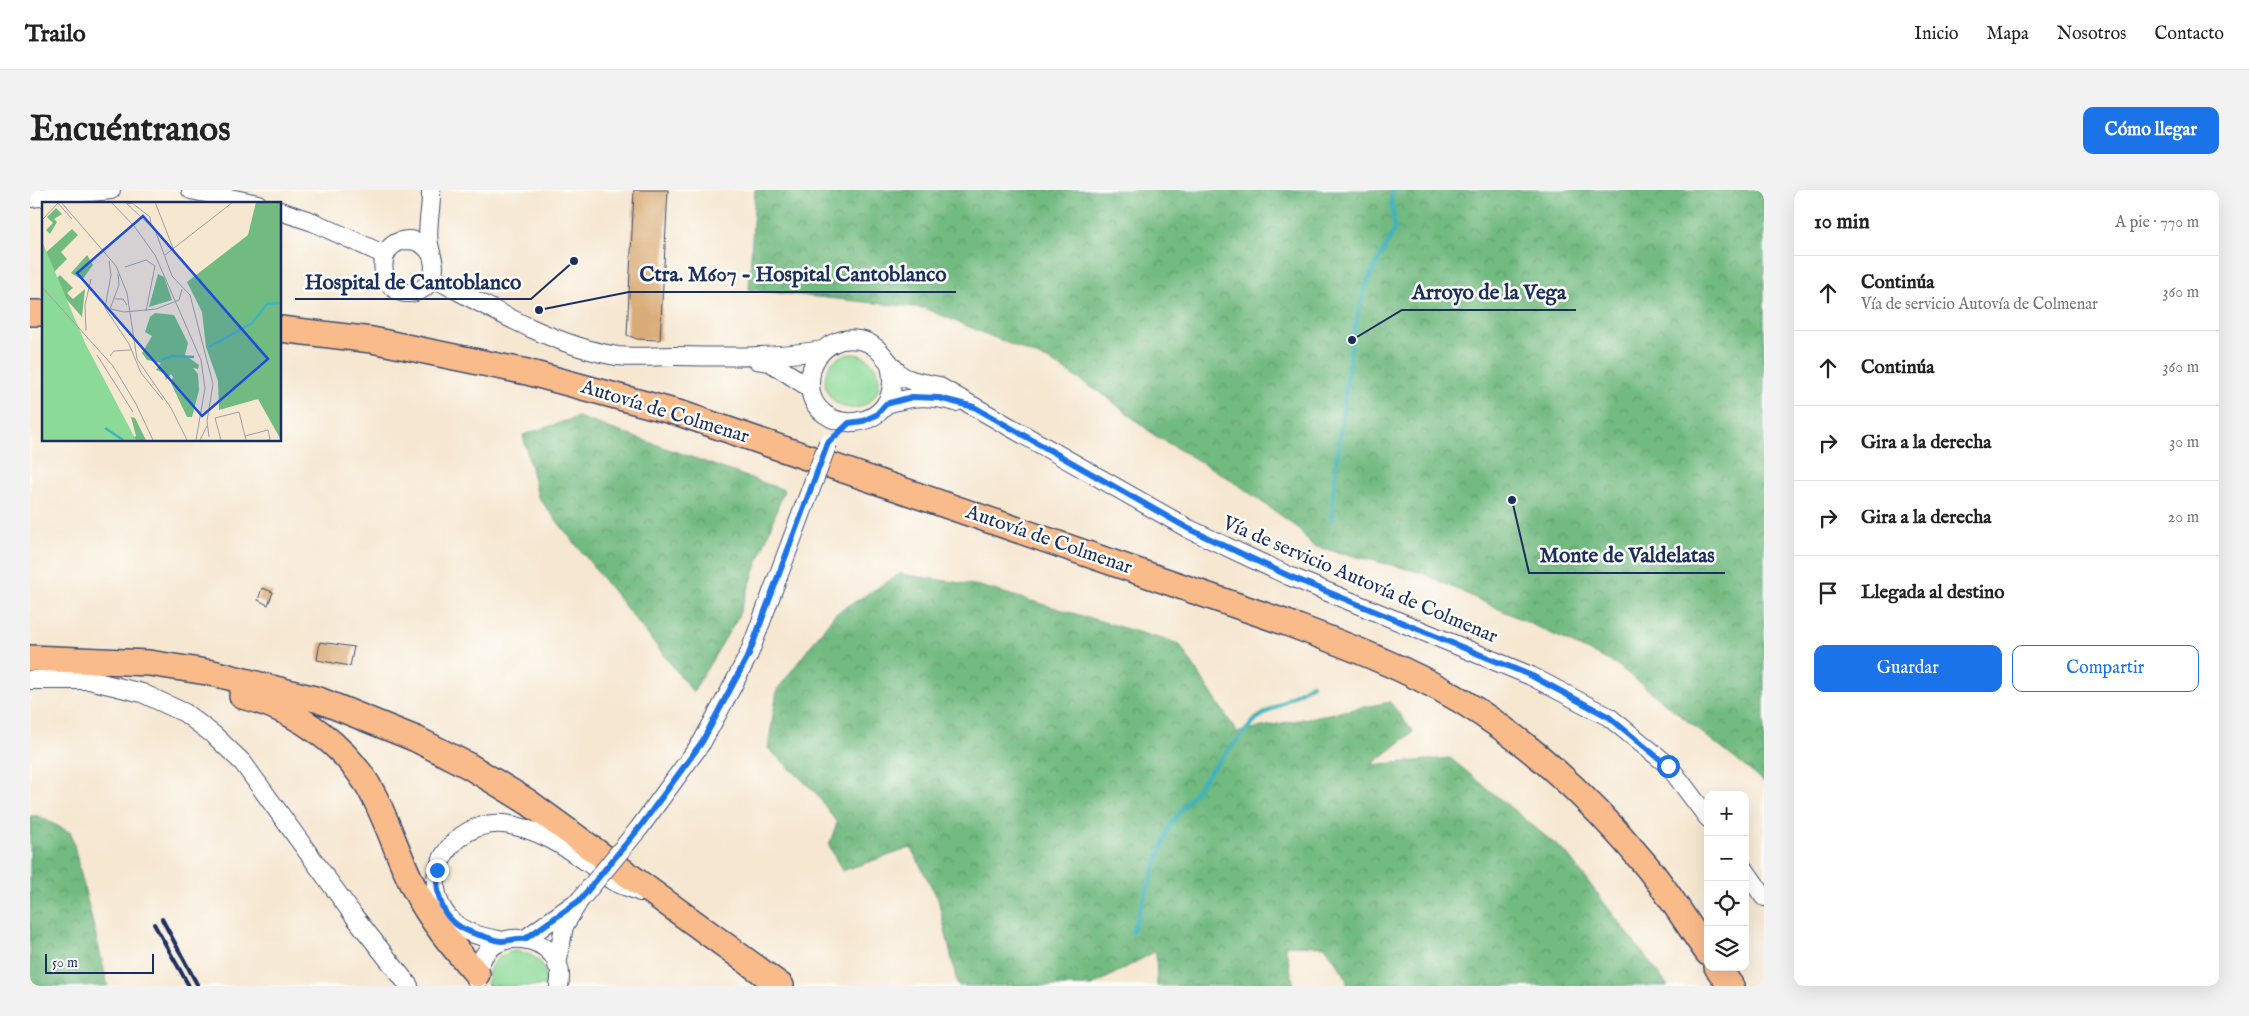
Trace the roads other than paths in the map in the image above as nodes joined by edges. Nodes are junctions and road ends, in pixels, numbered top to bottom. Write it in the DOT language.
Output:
graph roads {
  1 [pos="110,190"];
  2 [pos="191,190"];
  3 [pos="431,190"];
  4 [pos="30,198"];
  5 [pos="248,202"];
  6 [pos="281,211"];
  7 [pos="429,220"];
  8 [pos="410,240"];
  9 [pos="385,255"];
  10 [pos="432,256"];
  11 [pos="432,277"];
  12 [pos="281,329"];
  13 [pos="823,350"];
  14 [pos="739,357"];
  15 [pos="890,364"];
  16 [pos="810,388"];
  17 [pos="886,404"];
  18 [pos="974,407"];
  19 [pos="826,414"];
  20 [pos="849,423"];
  21 [pos="828,443"];
  22 [pos="30,658"];
  23 [pos="109,661"];
  24 [pos="30,680"];
  25 [pos="1704,813"];
  26 [pos="1749,876"];
  27 [pos="1764,897"];
  28 [pos="663,900"];
  29 [pos="579,901"];
  30 [pos="525,939"];
  31 [pos="503,941"];
  32 [pos="1704,947"];
  33 [pos="557,965"];
  34 [pos="1721,971"];
  35 [pos="477,980"];
  36 [pos="409,986"];
  37 [pos="559,986"];
  38 [pos="781,986"];
  39 [pos="1731,986"];
  1 -- 4 [label="street"];
  2 -- 5 [label="street"];
  3 -- 7 [label="street"];
  6 -- 9 [label="street"];
  7 -- 8 [label="street"];
  7 -- 10 [label="street"];
  8 -- 9 [label="street"];
  8 -- 10 [label="street"];
  9 -- 11 [label="street"];
  10 -- 11 [label="street"];
  11 -- 14 [label="street"];
  12 -- 32 [label="highway, Autovía de Colmenar"];
  13 -- 14 [label="street"];
  13 -- 15 [label="street"];
  13 -- 16 [label="street"];
  14 -- 16 [label="street"];
  15 -- 17 [label="street"];
  15 -- 18 [label="street"];
  16 -- 19 [label="street"];
  17 -- 18 [label="street"];
  17 -- 20 [label="street"];
  18 -- 25 [label="street, Vía de servicio Autovía de Colmenar"];
  19 -- 20 [label="street"];
  19 -- 21 [label="street"];
  20 -- 21 [label="street"];
  21 -- 29 [label="street, bridge"];
  22 -- 23 [label="highway"];
  23 -- 28 [label="highway"];
  23 -- 35 [label="highway"];
  24 -- 36 [label="street"];
  26 -- 27 [label="street"];
  28 -- 31 [label="street"];
  28 -- 38 [label="highway"];
  29 -- 30 [label="street"];
  29 -- 33 [label="street"];
  30 -- 31 [label="street"];
  30 -- 33 [label="street"];
  31 -- 35 [label="street"];
  33 -- 37 [label="street"];
  34 -- 39 [label="highway"];
}
